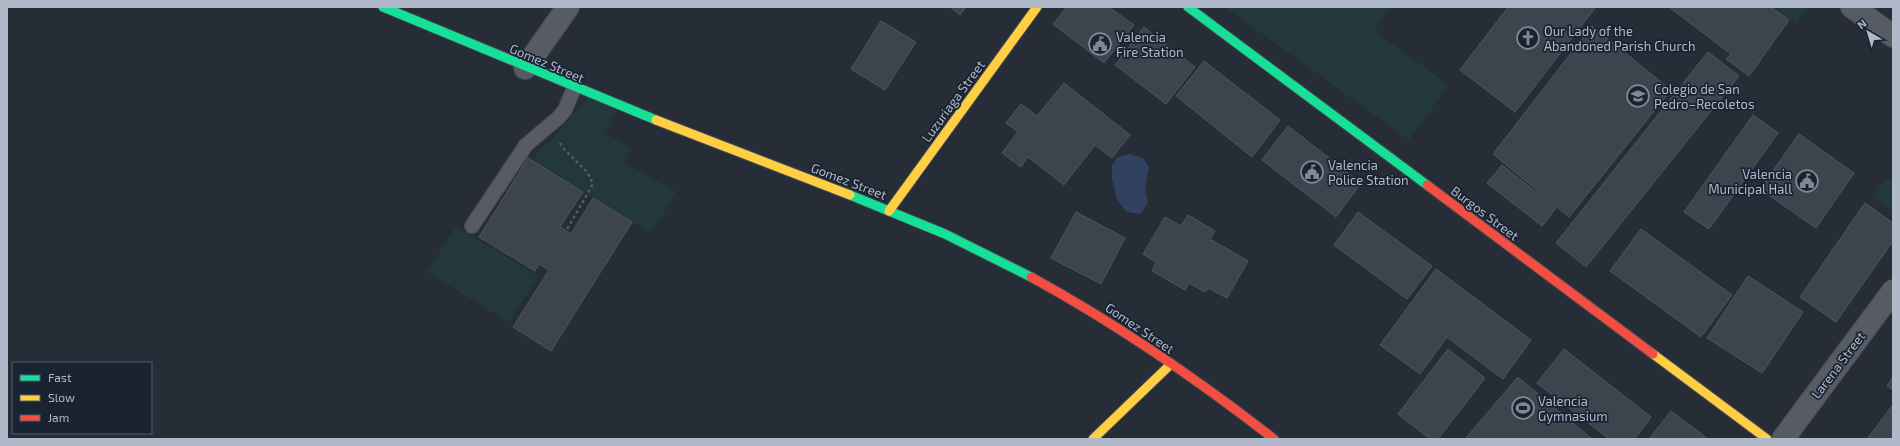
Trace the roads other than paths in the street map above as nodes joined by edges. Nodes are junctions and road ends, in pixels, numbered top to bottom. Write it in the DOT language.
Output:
graph roads {
  1 [pos="383,7"];
  2 [pos="568,7"];
  3 [pos="1037,7"];
  4 [pos="1188,7"];
  5 [pos="1852,7"];
  6 [pos="1893,36"];
  7 [pos="525,68"];
  8 [pos="574,88"];
  9 [pos="889,211"];
  10 [pos="472,226"];
  11 [pos="1893,291"];
  12 [pos="1171,364"];
  13 [pos="1093,439"];
  14 [pos="1274,439"];
  15 [pos="1767,439"];
  16 [pos="1783,439"];
  1 -- 7 [label="street, Gomez Street"];
  2 -- 7 [label="street"];
  3 -- 9 [label="street, Luzuriaga Street"];
  4 -- 15 [label="street, Burgos Street"];
  5 -- 6 [label="street"];
  7 -- 8 [label="street, Gomez Street"];
  8 -- 9 [label="street, Gomez Street"];
  8 -- 10 [label="lane"];
  9 -- 12 [label="street, Gomez Street"];
  11 -- 16 [label="street, Larena Street"];
  12 -- 13 [label="street"];
  12 -- 14 [label="street, Gomez Street"];
}
